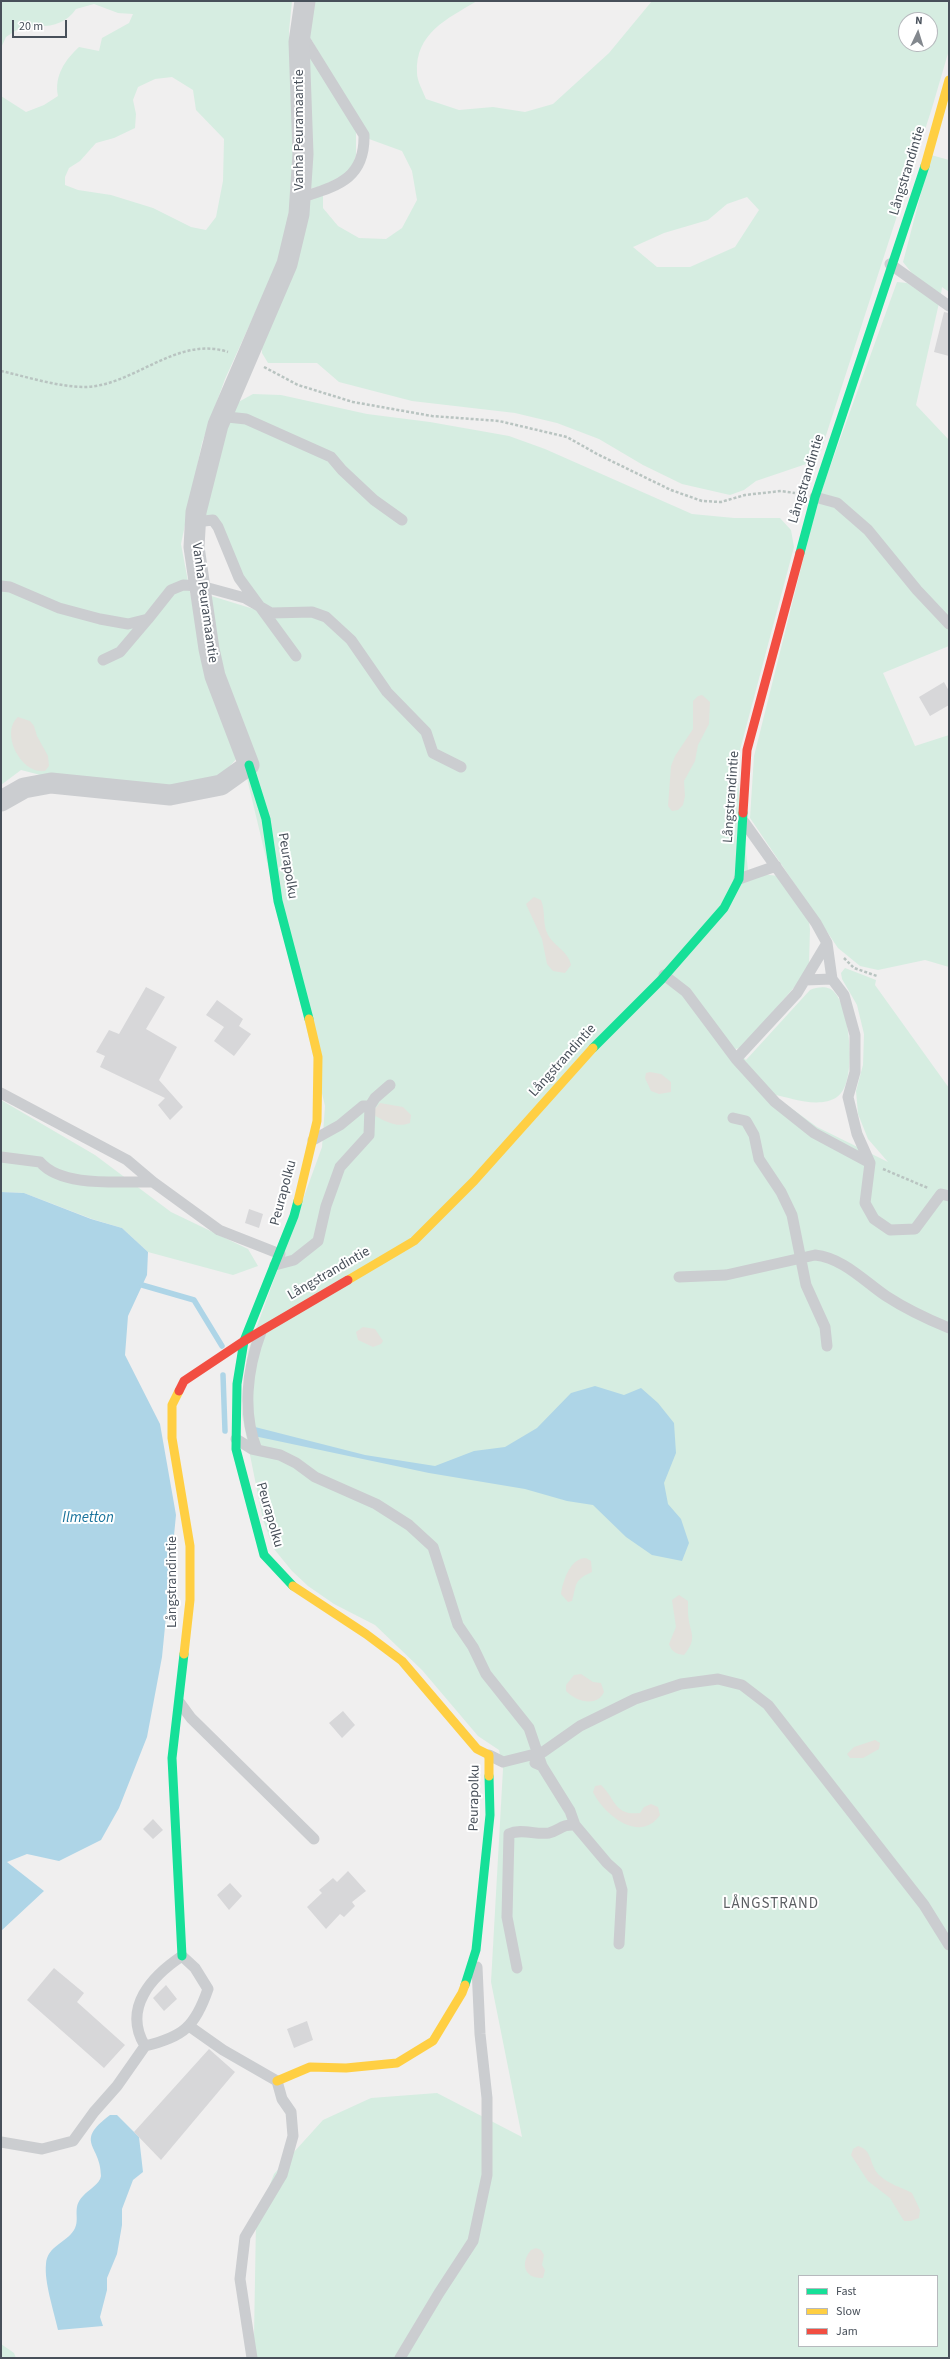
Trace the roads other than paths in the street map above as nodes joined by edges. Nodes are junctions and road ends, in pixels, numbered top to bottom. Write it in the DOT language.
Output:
graph roads {
  1 [pos="305,1"];
  2 [pos="301,34"];
  3 [pos="949,80"];
  4 [pos="300,198"];
  5 [pos="890,264"];
  6 [pos="949,306"];
  7 [pos="222,416"];
  8 [pos="815,496"];
  9 [pos="402,520"];
  10 [pos="195,522"];
  11 [pos="1,586"];
  12 [pos="200,586"];
  13 [pos="260,607"];
  14 [pos="148,619"];
  15 [pos="949,624"];
  16 [pos="296,656"];
  17 [pos="103,660"];
  18 [pos="249,765"];
  19 [pos="461,767"];
  20 [pos="1,801"];
  21 [pos="744,822"];
  22 [pos="776,866"];
  23 [pos="740,879"];
  24 [pos="827,943"];
  25 [pos="664,975"];
  26 [pos="832,979"];
  27 [pos="805,980"];
  28 [pos="736,1059"];
  29 [pos="390,1085"];
  30 [pos="1,1093"];
  31 [pos="370,1106"];
  32 [pos="733,1118"];
  33 [pos="312,1141"];
  34 [pos="1,1157"];
  35 [pos="870,1163"];
  36 [pos="153,1182"];
  37 [pos="945,1195"];
  38 [pos="280,1254"];
  39 [pos="801,1259"];
  40 [pos="275,1265"];
  41 [pos="678,1276"];
  42 [pos="949,1328"];
  43 [pos="262,1330"];
  44 [pos="244,1341"];
  45 [pos="827,1346"];
  46 [pos="236,1439"];
  47 [pos="257,1450"];
  48 [pos="177,1699"];
  49 [pos="538,1753"];
  50 [pos="489,1755"];
  51 [pos="516,1758"];
  52 [pos="542,1766"];
  53 [pos="575,1825"];
  54 [pos="314,1839"];
  55 [pos="619,1944"];
  56 [pos="949,1945"];
  57 [pos="476,1950"];
  58 [pos="182,1956"];
  59 [pos="517,1968"];
  60 [pos="189,2026"];
  61 [pos="144,2046"];
  62 [pos="277,2081"];
  63 [pos="1,2142"];
  64 [pos="252,2358"];
  65 [pos="400,2358"];
  1 -- 2 [label="street, Vanha Peuramaantie"];
  2 -- 4 [label="street, Vanha Peuramaantie"];
  2 -- 4 [label="lane"];
  3 -- 5 [label="street, Långstrandintie"];
  4 -- 7 [label="street, Vanha Peuramaantie"];
  5 -- 6 [label="lane"];
  5 -- 8 [label="street, Långstrandintie"];
  7 -- 9 [label="lane"];
  7 -- 10 [label="street, Vanha Peuramaantie"];
  8 -- 15 [label="lane"];
  8 -- 21 [label="street, Långstrandintie"];
  10 -- 12 [label="street, Vanha Peuramaantie"];
  10 -- 13 [label="lane"];
  11 -- 14 [label="lane"];
  12 -- 13 [label="lane"];
  12 -- 14 [label="lane"];
  12 -- 18 [label="street, Vanha Peuramaantie"];
  13 -- 16 [label="lane"];
  13 -- 19 [label="lane"];
  14 -- 17 [label="lane"];
  18 -- 20 [label="street"];
  18 -- 33 [label="street, Peurapolku"];
  21 -- 22 [label="lane"];
  21 -- 23 [label="street, Långstrandintie"];
  22 -- 23 [label="lane"];
  22 -- 24 [label="lane"];
  23 -- 25 [label="street, Långstrandintie"];
  24 -- 26 [label="lane"];
  24 -- 27 [label="lane"];
  25 -- 28 [label="lane"];
  25 -- 43 [label="street, Långstrandintie"];
  26 -- 27 [label="lane"];
  26 -- 35 [label="lane"];
  27 -- 28 [label="lane"];
  28 -- 35 [label="lane"];
  29 -- 31 [label="lane"];
  30 -- 36 [label="lane"];
  31 -- 33 [label="lane"];
  31 -- 40 [label="lane"];
  32 -- 39 [label="lane"];
  33 -- 38 [label="street, Peurapolku"];
  34 -- 36 [label="lane"];
  35 -- 37 [label="lane"];
  36 -- 38 [label="lane"];
  38 -- 40 [label="street, Peurapolku"];
  39 -- 41 [label="lane"];
  39 -- 42 [label="lane"];
  39 -- 45 [label="lane"];
  40 -- 44 [label="street, Peurapolku"];
  43 -- 44 [label="street, Långstrandintie"];
  43 -- 47 [label="lane"];
  44 -- 46 [label="street, Peurapolku"];
  44 -- 48 [label="street, Långstrandintie"];
  46 -- 47 [label="lane"];
  46 -- 50 [label="street, Peurapolku"];
  47 -- 49 [label="lane"];
  48 -- 54 [label="lane"];
  48 -- 58 [label="street, Långstrandintie"];
  49 -- 51 [label="lane"];
  49 -- 52 [label="lane"];
  49 -- 56 [label="lane"];
  50 -- 51 [label="lane"];
  50 -- 57 [label="street, Peurapolku"];
  51 -- 52 [label="lane"];
  52 -- 53 [label="lane"];
  53 -- 55 [label="lane"];
  53 -- 59 [label="lane"];
  57 -- 62 [label="street, Peurapolku"];
  57 -- 65 [label="lane"];
  58 -- 60 [label="lane"];
  58 -- 61 [label="lane"];
  60 -- 61 [label="lane"];
  60 -- 62 [label="lane"];
  61 -- 63 [label="lane"];
  62 -- 64 [label="lane"];
}
